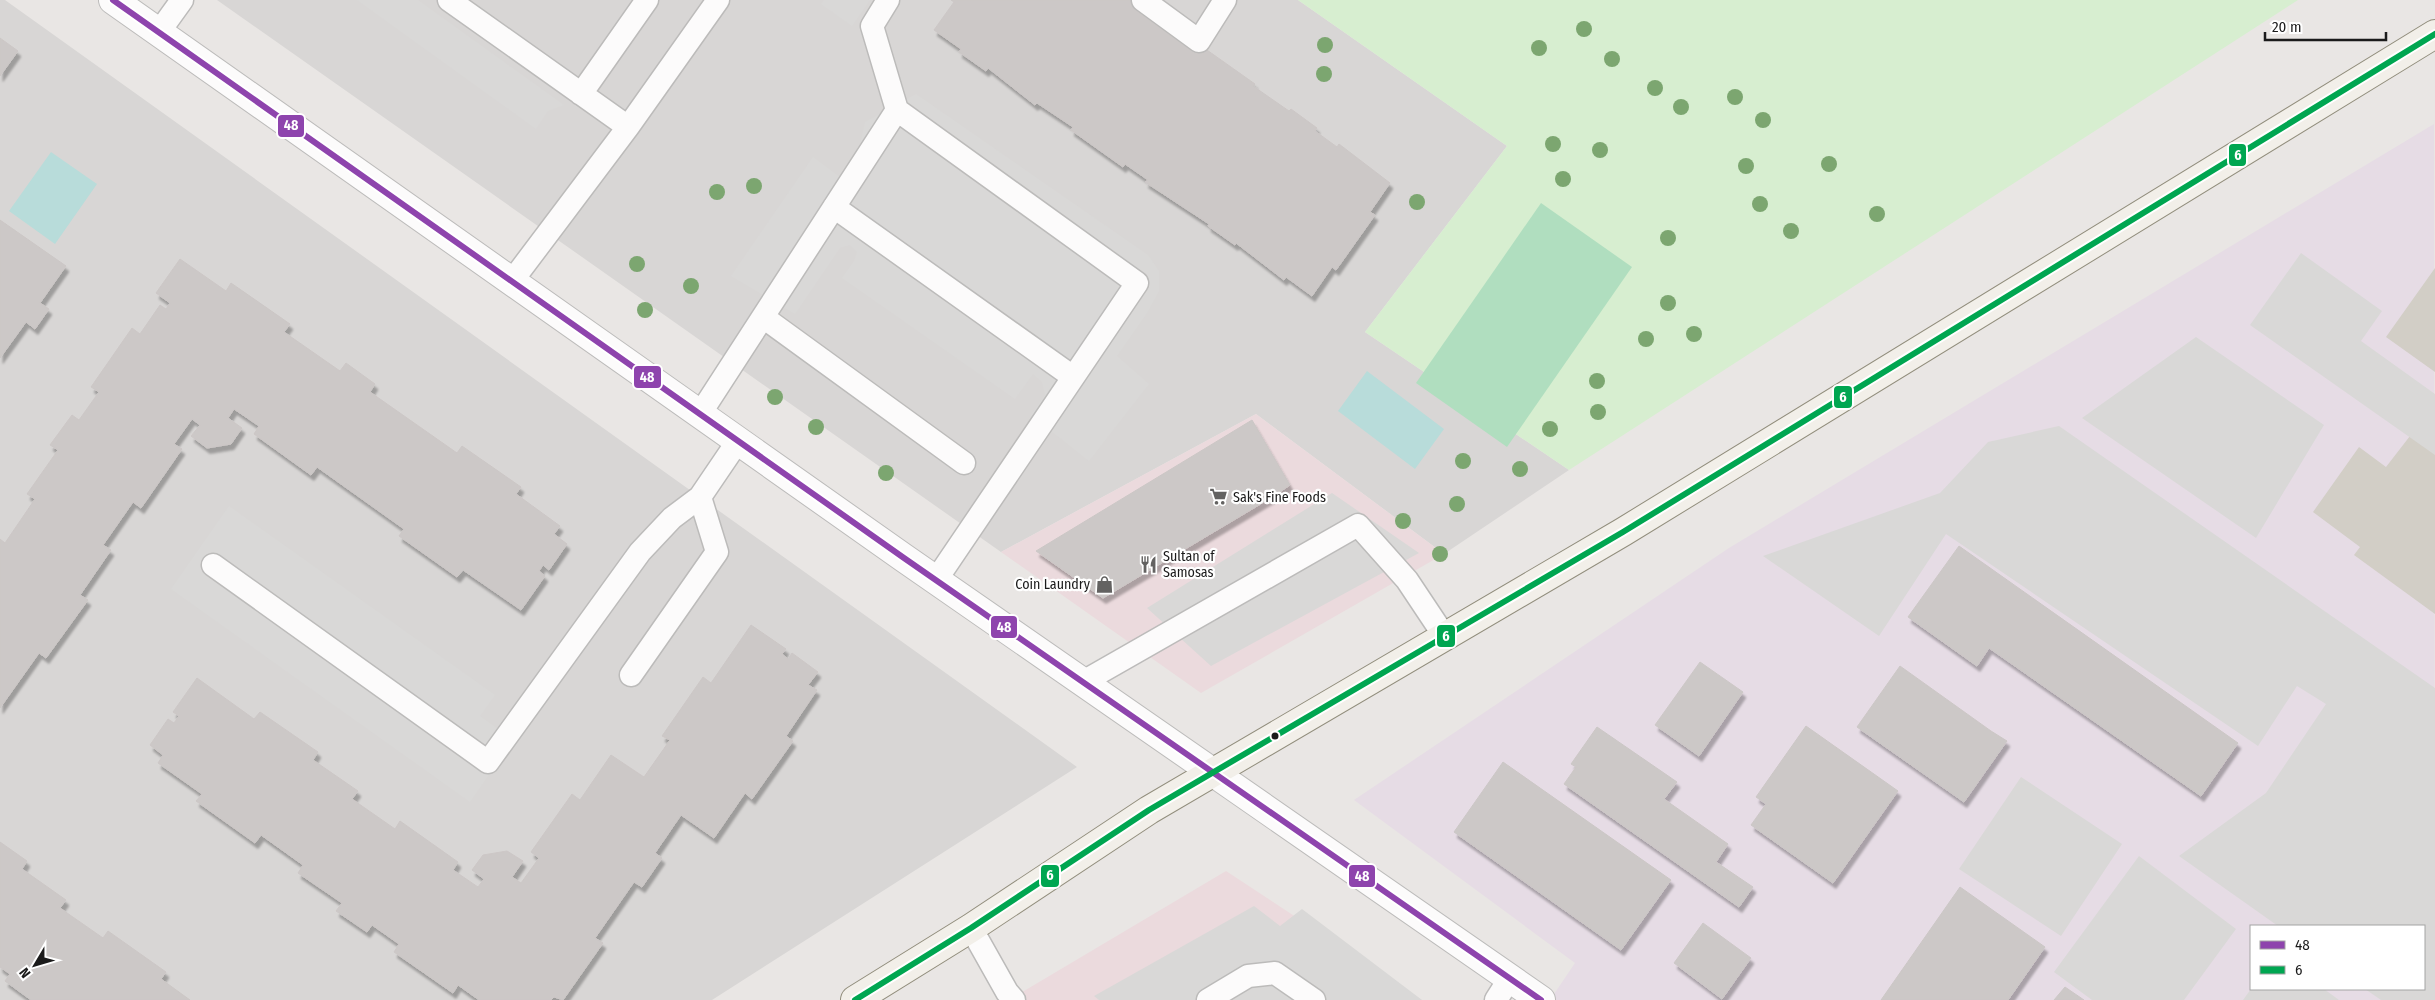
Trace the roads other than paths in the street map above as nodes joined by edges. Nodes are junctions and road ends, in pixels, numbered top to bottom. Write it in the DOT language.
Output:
graph roads {
  1 [pos="113,0"];
  2 [pos="182,0"];
  3 [pos="448,0"];
  4 [pos="647,0"];
  5 [pos="718,0"];
  6 [pos="888,0"];
  7 [pos="1143,0"];
  8 [pos="1225,0"];
  9 [pos="158,32"];
  10 [pos="2435,34"];
  11 [pos="581,94"];
  12 [pos="897,110"];
  13 [pos="628,127"];
  14 [pos="834,207"];
  15 [pos="512,281"];
  16 [pos="763,317"];
  17 [pos="1073,377"];
  18 [pos="700,414"];
  19 [pos="738,441"];
  20 [pos="964,463"];
  21 [pos="700,497"];
  22 [pos="214,564"];
  23 [pos="936,580"];
  24 [pos="1445,637"];
  25 [pos="631,675"];
  26 [pos="1084,682"];
  27 [pos="1214,772"];
  28 [pos="971,928"];
  29 [pos="1503,989"];
  30 [pos="855,1000"];
  31 [pos="1014,1000"];
  32 [pos="1208,1000"];
  33 [pos="1314,1000"];
  34 [pos="1541,1000"];
  1 -- 9 [label="street"];
  2 -- 9 [label="lane"];
  3 -- 11 [label="lane"];
  4 -- 11 [label="lane"];
  5 -- 13 [label="lane"];
  6 -- 12 [label="lane"];
  7 -- 8 [label="lane"];
  9 -- 15 [label="street"];
  10 -- 24 [label="main road"];
  11 -- 13 [label="lane"];
  12 -- 14 [label="lane"];
  12 -- 17 [label="lane"];
  13 -- 15 [label="lane"];
  14 -- 16 [label="lane"];
  14 -- 17 [label="lane"];
  15 -- 18 [label="street"];
  16 -- 18 [label="lane"];
  16 -- 20 [label="lane"];
  17 -- 23 [label="lane"];
  18 -- 19 [label="street"];
  19 -- 21 [label="lane"];
  19 -- 23 [label="street"];
  21 -- 22 [label="lane"];
  21 -- 25 [label="lane"];
  23 -- 26 [label="street"];
  24 -- 26 [label="lane"];
  24 -- 27 [label="main road"];
  26 -- 27 [label="street"];
  27 -- 28 [label="main road"];
  27 -- 29 [label="street"];
  28 -- 30 [label="main road"];
  28 -- 31 [label="lane"];
  29 -- 34 [label="street"];
  32 -- 33 [label="lane"];
}
